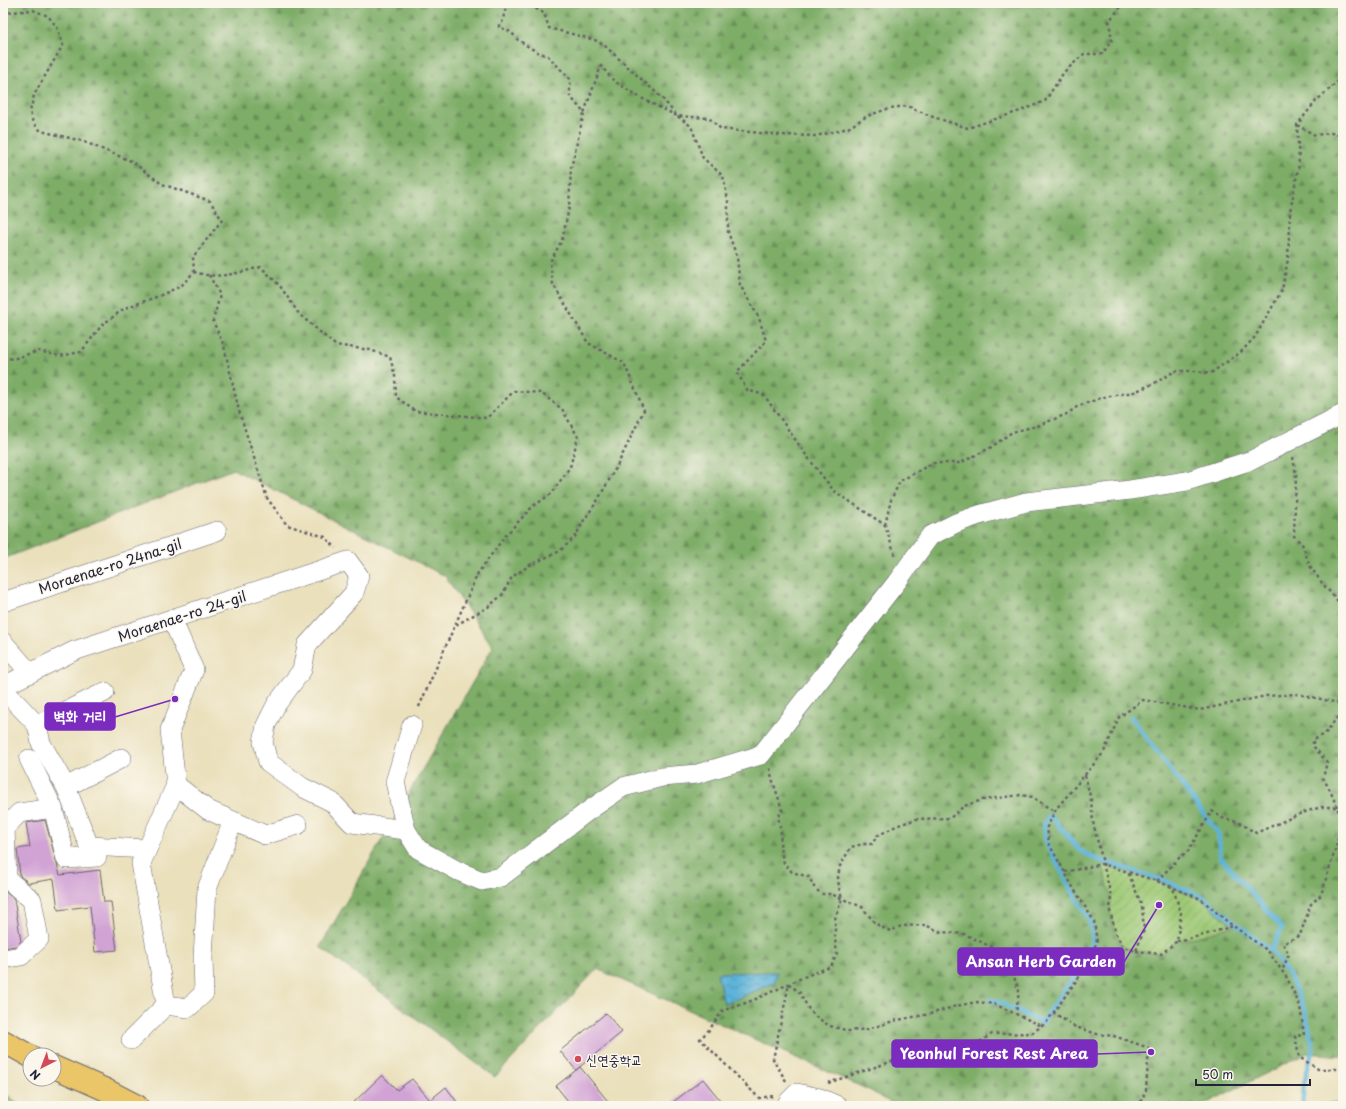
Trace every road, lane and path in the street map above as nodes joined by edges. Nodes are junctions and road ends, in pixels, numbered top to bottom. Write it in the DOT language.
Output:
graph roads {
  1 [pos="507,3"];
  2 [pos="525,3"];
  3 [pos="1124,3"];
  4 [pos="1235,3"];
  5 [pos="1246,3"];
  6 [pos="1253,3"];
  7 [pos="3,13"];
  8 [pos="1343,74"];
  9 [pos="584,113"];
  10 [pos="677,116"];
  11 [pos="1297,125"];
  12 [pos="1343,136"];
  13 [pos="194,272"];
  14 [pos="209,275"];
  15 [pos="3,357"];
  16 [pos="1343,414"];
  17 [pos="1283,445"];
  18 [pos="885,524"];
  19 [pos="216,531"];
  20 [pos="353,569"];
  21 [pos="904,572"];
  22 [pos="3,602"];
  23 [pos="1343,607"];
  24 [pos="172,619"];
  25 [pos="455,626"];
  26 [pos="3,642"];
  27 [pos="30,673"];
  28 [pos="3,689"];
  29 [pos="105,692"];
  30 [pos="1343,704"];
  31 [pos="1343,714"];
  32 [pos="412,724"];
  33 [pos="37,725"];
  34 [pos="766,749"];
  35 [pos="122,758"];
  36 [pos="28,759"];
  37 [pos="1085,774"];
  38 [pos="176,785"];
  39 [pos="66,787"];
  40 [pos="1337,807"];
  41 [pos="53,808"];
  42 [pos="1055,812"];
  43 [pos="233,821"];
  44 [pos="298,825"];
  45 [pos="406,830"];
  46 [pos="147,849"];
  47 [pos="97,857"];
  48 [pos="1102,864"];
  49 [pos="1064,872"];
  50 [pos="1127,872"];
  51 [pos="1157,881"];
  52 [pos="1172,888"];
  53 [pos="842,898"];
  54 [pos="1233,926"];
  55 [pos="1177,941"];
  56 [pos="1136,951"];
  57 [pos="3,959"];
  58 [pos="1282,971"];
  59 [pos="789,984"];
  60 [pos="166,1005"];
  61 [pos="1053,1012"];
  62 [pos="1016,1014"];
  63 [pos="1042,1026"];
  64 [pos="131,1040"];
  65 [pos="3,1041"];
  66 [pos="22,1052"];
  67 [pos="1343,1069"];
  68 [pos="62,1071"];
  69 [pos="828,1083"];
  70 [pos="792,1100"];
  71 [pos="137,1106"];
  72 [pos="838,1106"];
  73 [pos="1138,1106"];
  1 -- 9 [label="path"];
  2 -- 10 [label="path"];
  3 -- 10 [label="path"];
  4 -- 5 [label="path"];
  5 -- 6 [label="path"];
  7 -- 13 [label="path"];
  8 -- 11 [label="path"];
  9 -- 10 [label="path"];
  9 -- 25 [label="path"];
  10 -- 18 [label="path"];
  11 -- 12 [label="path"];
  11 -- 18 [label="path"];
  13 -- 14 [label="path"];
  13 -- 15 [label="path"];
  14 -- 20 [label="path"];
  14 -- 25 [label="path"];
  16 -- 17 [label="street"];
  17 -- 21 [label="street"];
  17 -- 23 [label="path"];
  18 -- 21 [label="path"];
  19 -- 22 [label="street, Moraenae-ro 24na-gil"];
  20 -- 24 [label="street, Moraenae-ro 24-gil"];
  20 -- 45 [label="street"];
  21 -- 34 [label="street"];
  24 -- 27 [label="street, Moraenae-ro 24-gil"];
  24 -- 38 [label="street"];
  25 -- 32 [label="path"];
  26 -- 27 [label="street"];
  27 -- 28 [label="street, Moraenae-ro 24-gil"];
  28 -- 33 [label="street, Moraenae-ro 24-gil"];
  29 -- 33 [label="street"];
  30 -- 37 [label="path"];
  31 -- 40 [label="path"];
  32 -- 45 [label="street"];
  33 -- 39 [label="street, Moraenae-ro 24-gil"];
  34 -- 45 [label="street"];
  34 -- 53 [label="path"];
  35 -- 39 [label="street"];
  36 -- 41 [label="street"];
  37 -- 42 [label="path"];
  37 -- 48 [label="path"];
  38 -- 43 [label="street"];
  38 -- 46 [label="street"];
  39 -- 46 [label="street, Moraenae-ro 24-gil"];
  40 -- 51 [label="path"];
  40 -- 58 [label="path"];
  41 -- 47 [label="street"];
  41 -- 57 [label="street"];
  42 -- 49 [label="path"];
  42 -- 53 [label="path"];
  43 -- 44 [label="street"];
  43 -- 60 [label="street"];
  46 -- 60 [label="street"];
  48 -- 49 [label="path"];
  48 -- 50 [label="path"];
  48 -- 56 [label="path"];
  49 -- 61 [label="path"];
  50 -- 51 [label="path"];
  50 -- 56 [label="path"];
  51 -- 52 [label="path"];
  52 -- 54 [label="path"];
  52 -- 55 [label="path"];
  53 -- 59 [label="path"];
  53 -- 62 [label="path"];
  54 -- 55 [label="path"];
  54 -- 58 [label="path"];
  55 -- 56 [label="path"];
  58 -- 67 [label="path"];
  59 -- 62 [label="path"];
  59 -- 70 [label="path"];
  59 -- 70 [label="path"];
  60 -- 64 [label="street"];
  61 -- 63 [label="path"];
  61 -- 73 [label="path"];
  62 -- 63 [label="path"];
  63 -- 69 [label="path"];
  65 -- 66 [label="main road"];
  68 -- 71 [label="main road"];
  70 -- 72 [label="street"];
}
